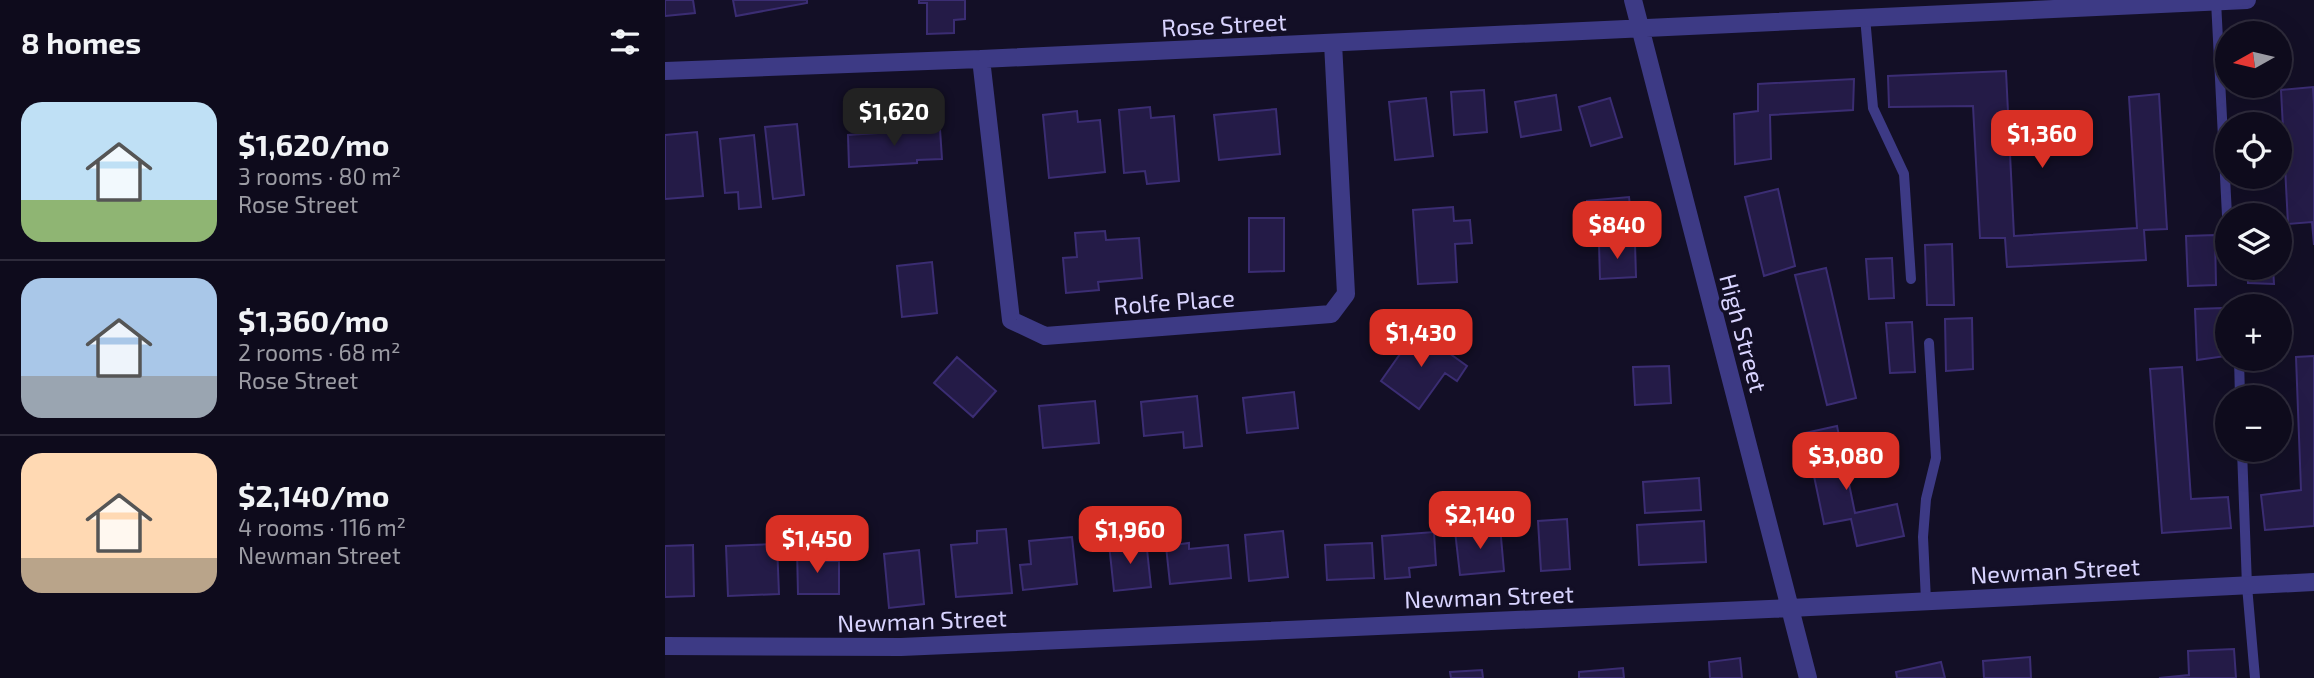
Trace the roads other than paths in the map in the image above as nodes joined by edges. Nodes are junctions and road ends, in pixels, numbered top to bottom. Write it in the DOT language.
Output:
graph roads {
  1 [pos="1633,0"];
  2 [pos="2247,0"];
  3 [pos="2216,1"];
  4 [pos="1865,17"];
  5 [pos="1640,27"];
  6 [pos="1333,43"];
  7 [pos="981,59"];
  8 [pos="665,71"];
  9 [pos="2226,203"];
  10 [pos="1911,279"];
  11 [pos="1929,343"];
  12 [pos="2242,462"];
  13 [pos="2314,582"];
  14 [pos="2247,586"];
  15 [pos="1926,601"];
  16 [pos="1790,608"];
  17 [pos="665,646"];
  18 [pos="1808,678"];
  19 [pos="2255,678"];
  1 -- 5 [label="street, High Street"];
  2 -- 3 [label="street, Rose Street"];
  3 -- 4 [label="street, Rose Street"];
  3 -- 9 [label="lane"];
  4 -- 5 [label="street, Rose Street"];
  4 -- 10 [label="lane"];
  5 -- 6 [label="street, Rose Street"];
  5 -- 16 [label="street, High Street"];
  6 -- 7 [label="street, Rose Street"];
  6 -- 7 [label="street, Rolfe Place"];
  7 -- 8 [label="street, Rose Street"];
  11 -- 15 [label="lane"];
  12 -- 14 [label="lane"];
  13 -- 14 [label="street, Newman Street"];
  14 -- 15 [label="street, Newman Street"];
  14 -- 19 [label="lane"];
  15 -- 16 [label="street, Newman Street"];
  16 -- 17 [label="street, Newman Street"];
  16 -- 18 [label="street, High Street"];
}
